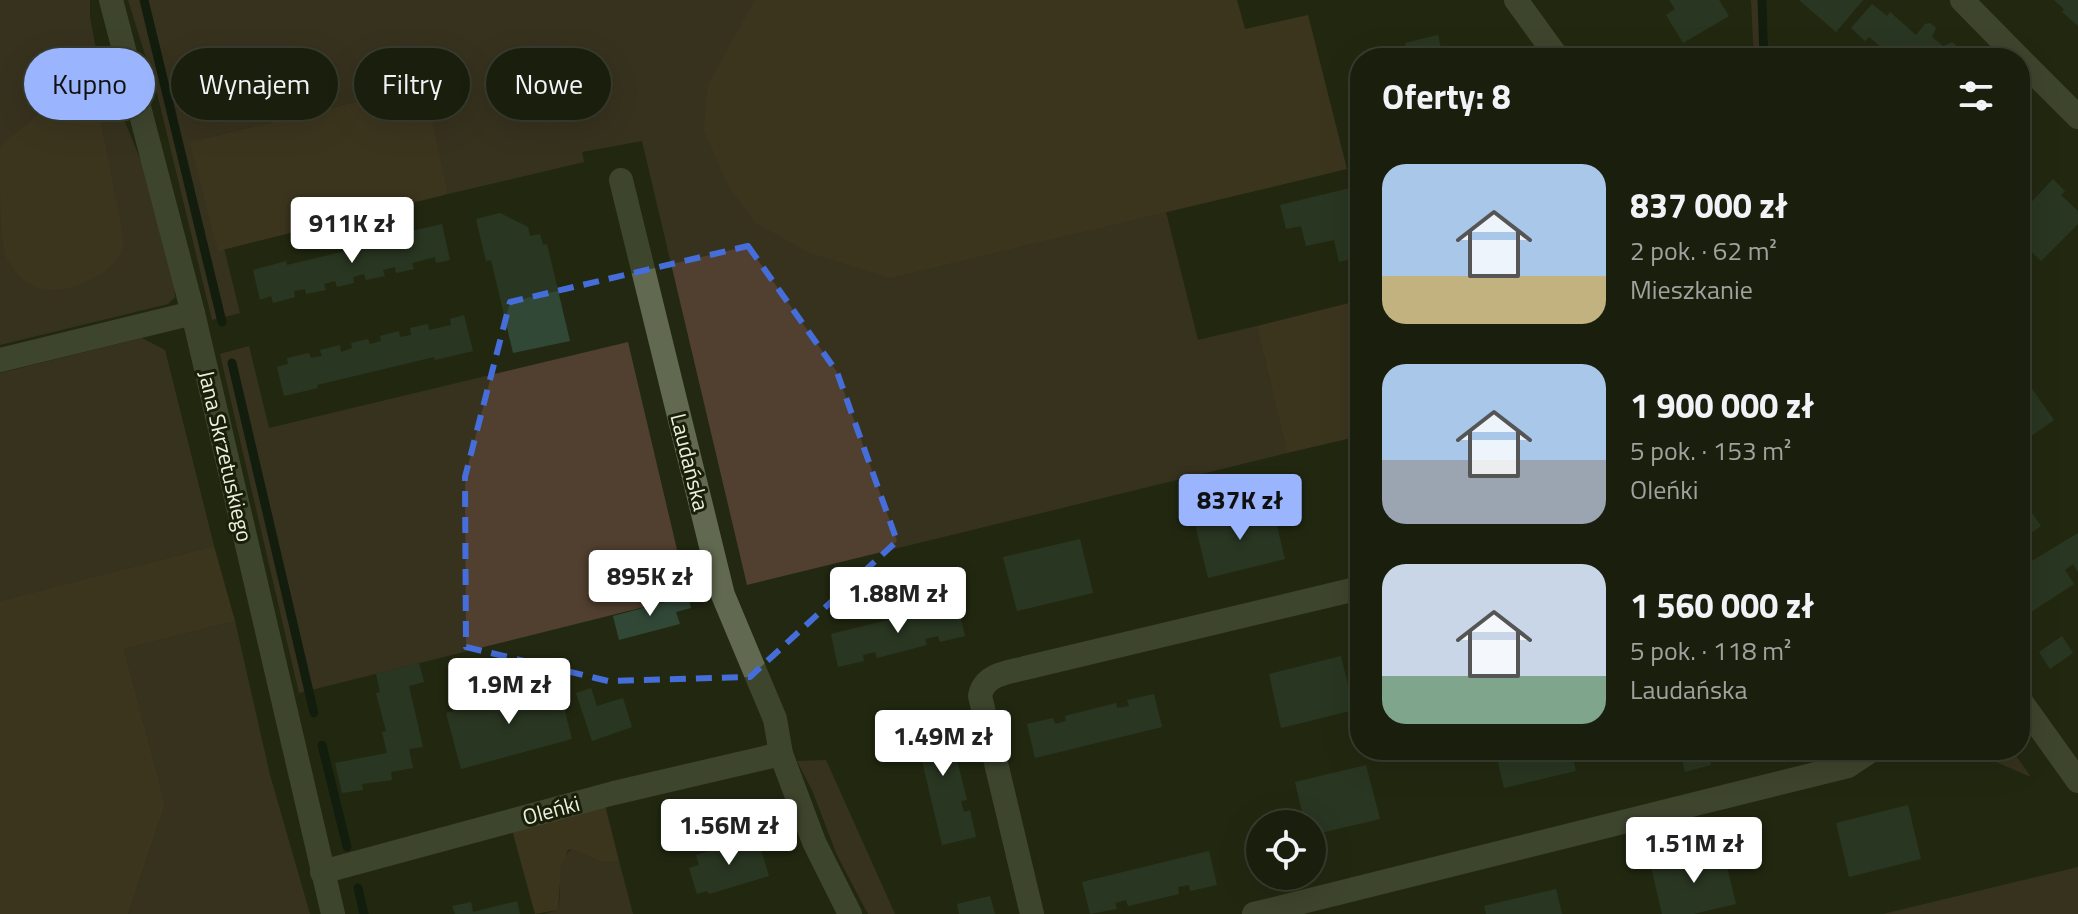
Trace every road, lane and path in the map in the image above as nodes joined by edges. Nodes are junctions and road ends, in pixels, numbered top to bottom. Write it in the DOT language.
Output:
graph roads {
  1 [pos="111,0"];
  2 [pos="1516,0"];
  3 [pos="1962,0"];
  4 [pos="1551,48"];
  5 [pos="2010,48"];
  6 [pos="2030,68"];
  7 [pos="2078,117"];
  8 [pos="621,180"];
  9 [pos="193,313"];
  10 [pos="0,360"];
  11 [pos="1350,590"];
  12 [pos="2030,714"];
  13 [pos="781,754"];
  14 [pos="1857,760"];
  15 [pos="2078,781"];
  16 [pos="322,872"];
  17 [pos="333,914"];
  18 [pos="850,914"];
  19 [pos="1032,914"];
  20 [pos="1254,914"];
  1 -- 9 [label="street, Jana Skrzetuskiego"];
  2 -- 4 [label="street"];
  3 -- 5 [label="street"];
  6 -- 7 [label="street"];
  8 -- 13 [label="street, Laudańska"];
  9 -- 10 [label="street"];
  9 -- 16 [label="street, Jana Skrzetuskiego"];
  11 -- 19 [label="street"];
  12 -- 15 [label="street"];
  13 -- 16 [label="street, Oleńki"];
  13 -- 18 [label="street, Laudańska"];
  14 -- 20 [label="street"];
  16 -- 17 [label="street, Jana Skrzetuskiego"];
}
